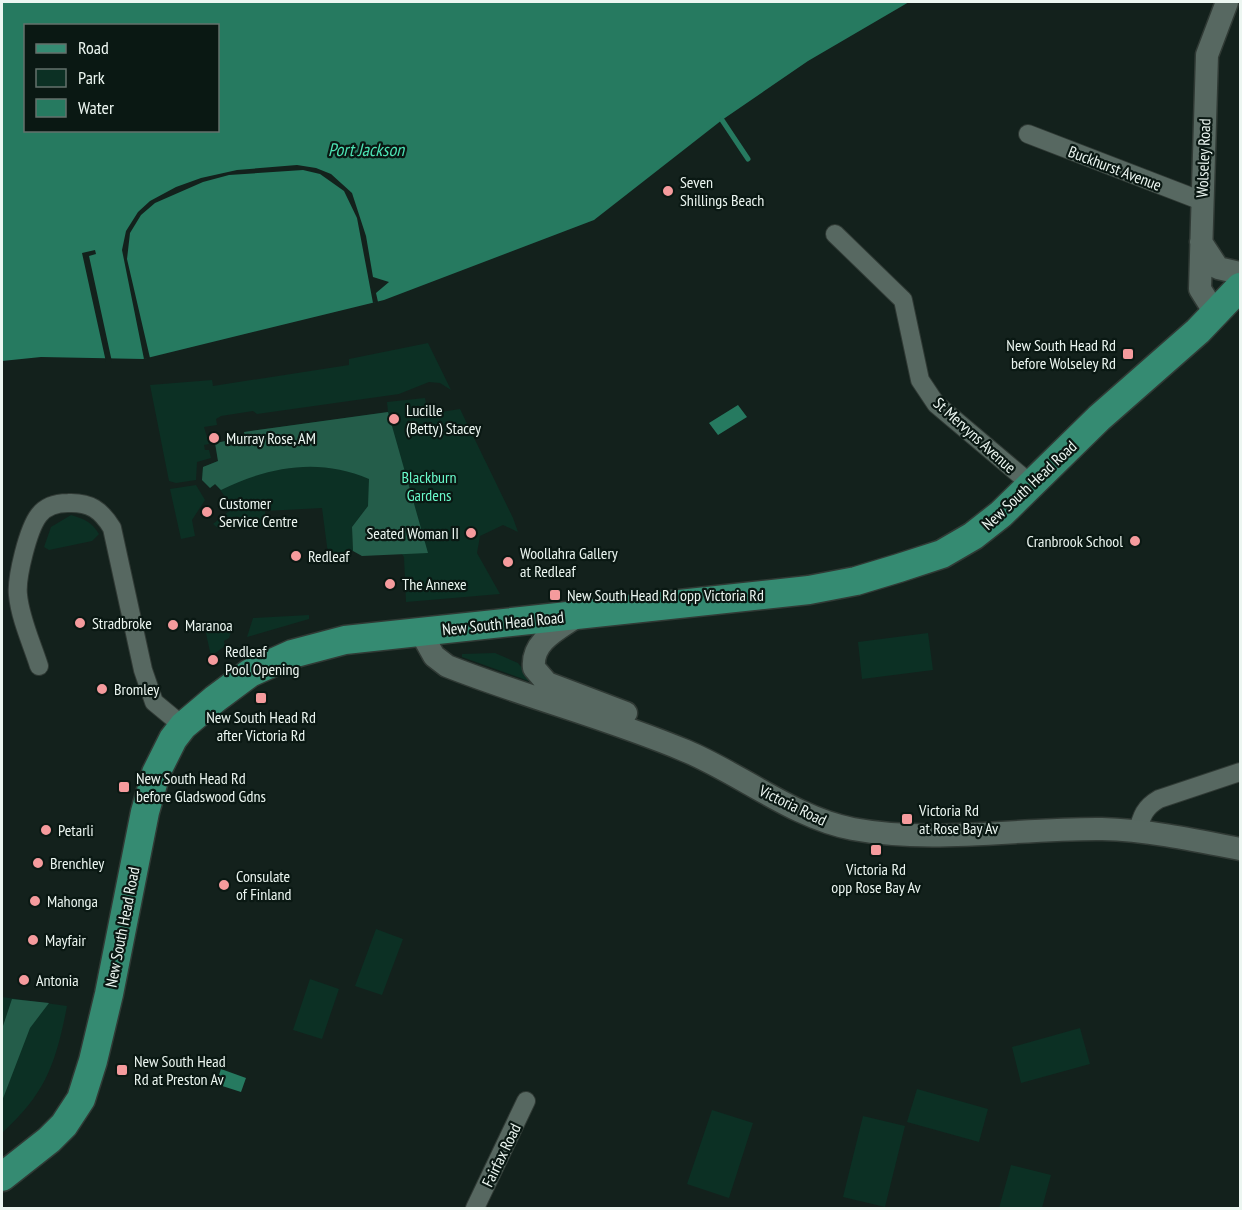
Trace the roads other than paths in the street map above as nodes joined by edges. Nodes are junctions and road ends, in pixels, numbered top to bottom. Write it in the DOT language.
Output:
graph roads {
  1 [pos="1227,2"];
  2 [pos="1028,134"];
  3 [pos="1202,201"];
  4 [pos="835,234"];
  5 [pos="1202,243"];
  6 [pos="1240,273"];
  7 [pos="1240,287"];
  8 [pos="1215,313"];
  9 [pos="1032,485"];
  10 [pos="579,615"];
  11 [pos="420,632"];
  12 [pos="39,666"];
  13 [pos="183,726"];
  14 [pos="1240,772"];
  15 [pos="773,795"];
  16 [pos="1138,832"];
  17 [pos="1240,849"];
  18 [pos="526,1101"];
  19 [pos="5,1173"];
  20 [pos="475,1209"];
  1 -- 3 [label="street, Wolseley Road"];
  2 -- 3 [label="street, Buckhurst Avenue"];
  3 -- 5 [label="street, Wolseley Road"];
  4 -- 9 [label="street, St Mervyns Avenue"];
  5 -- 6 [label="street"];
  5 -- 8 [label="street, Wolseley Road"];
  7 -- 8 [label="main road, New South Head Road"];
  8 -- 9 [label="main road, New South Head Road"];
  9 -- 10 [label="main road, New South Head Road"];
  10 -- 11 [label="main road, New South Head Road"];
  10 -- 15 [label="street"];
  11 -- 13 [label="main road, New South Head Road"];
  11 -- 15 [label="street, Victoria Road"];
  12 -- 13 [label="street"];
  13 -- 19 [label="main road, New South Head Road"];
  14 -- 16 [label="street"];
  15 -- 16 [label="street, Victoria Road"];
  16 -- 17 [label="street, Victoria Road"];
  18 -- 20 [label="street, Fairfax Road"];
}
